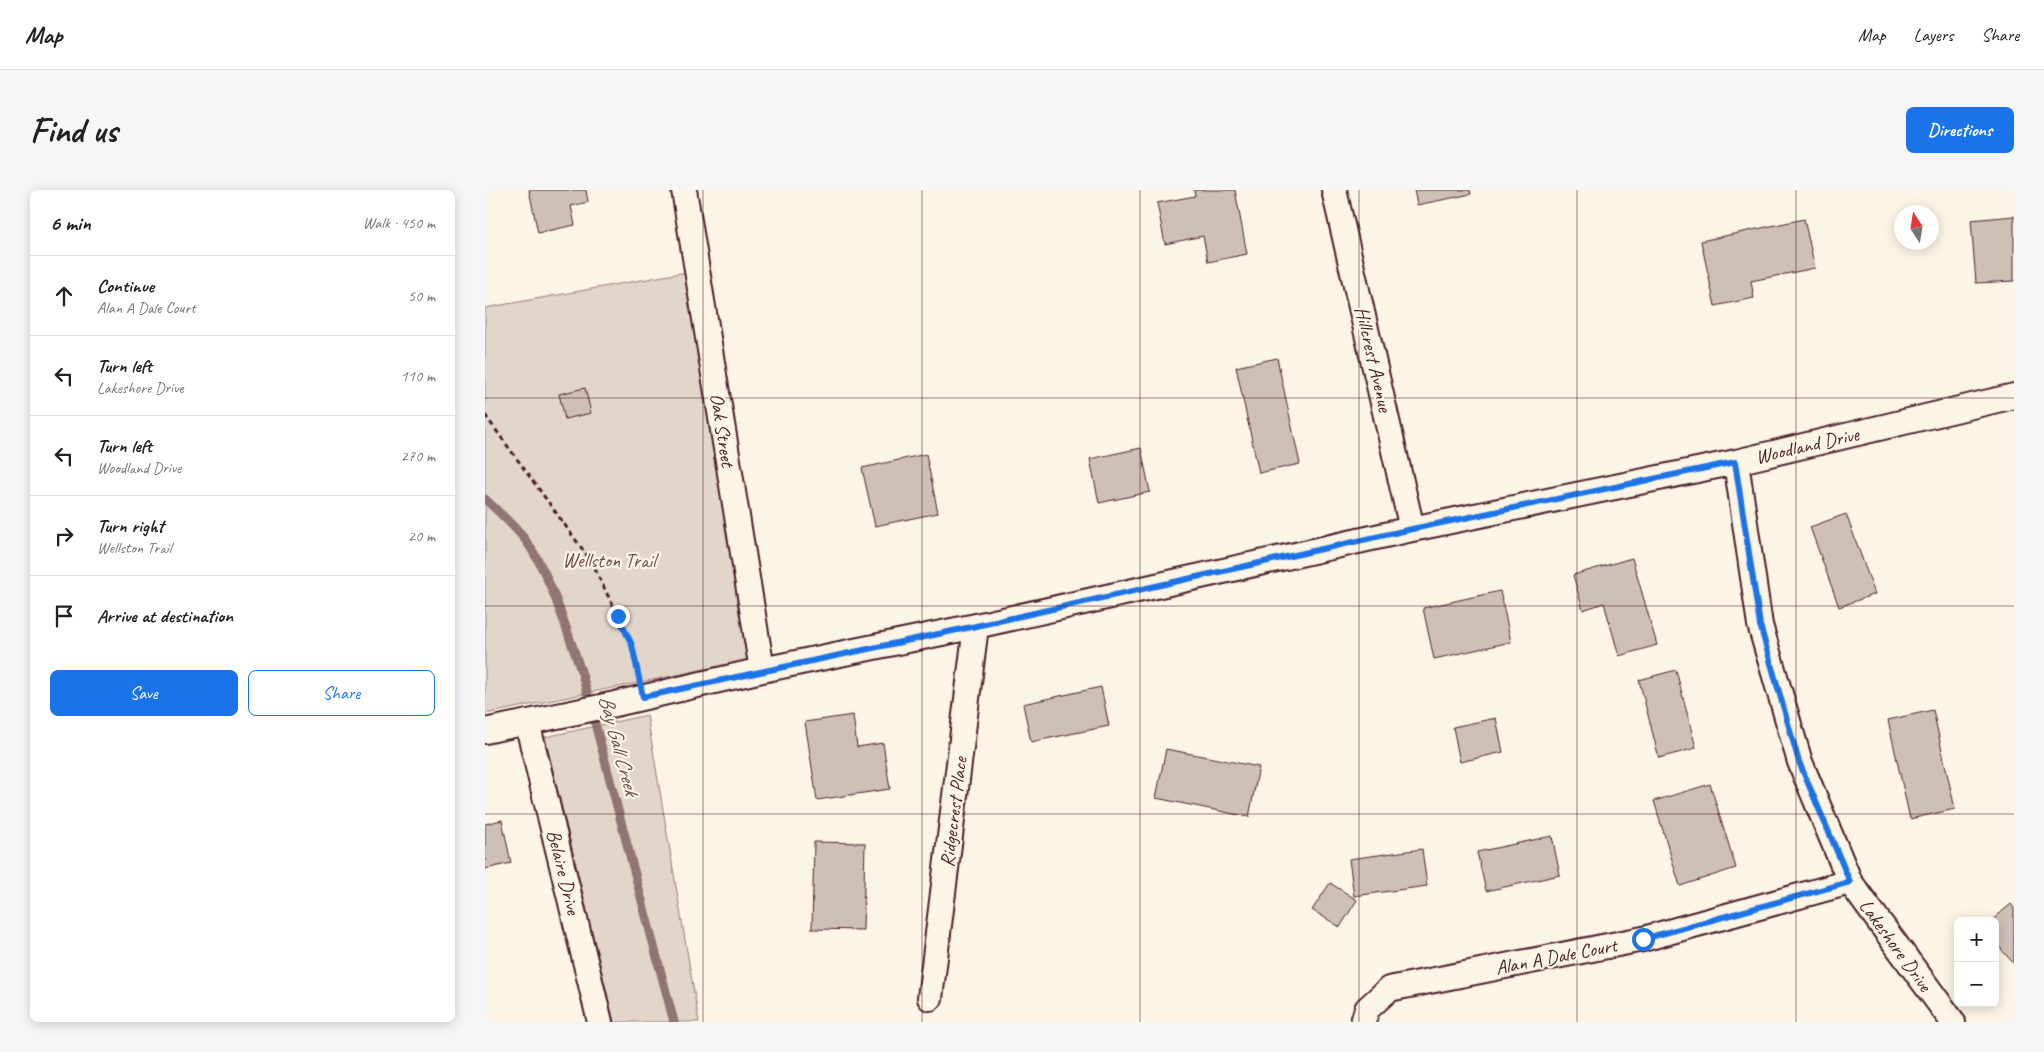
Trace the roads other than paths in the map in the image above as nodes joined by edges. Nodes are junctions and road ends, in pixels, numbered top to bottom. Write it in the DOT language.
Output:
graph roads {
  1 [pos="683,190"];
  2 [pos="1334,190"];
  3 [pos="2014,396"];
  4 [pos="1735,462"];
  5 [pos="1412,529"];
  6 [pos="976,626"];
  7 [pos="762,670"];
  8 [pos="527,722"];
  9 [pos="485,731"];
  10 [pos="1850,882"];
  11 [pos="930,998"];
  12 [pos="600,1022"];
  13 [pos="1363,1022"];
  14 [pos="1953,1022"];
  1 -- 7 [label="street, Oak Street"];
  2 -- 5 [label="street, Hillcrest Avenue"];
  3 -- 4 [label="street, Woodland Drive"];
  4 -- 5 [label="street, Woodland Drive"];
  4 -- 10 [label="street, Lakeshore Drive"];
  5 -- 6 [label="street, Woodland Drive"];
  6 -- 7 [label="street, Woodland Drive"];
  6 -- 11 [label="street, Ridgecrest Place"];
  7 -- 8 [label="street, Woodland Drive"];
  8 -- 9 [label="street, Woodland Drive"];
  8 -- 12 [label="street, Belaire Drive"];
  10 -- 13 [label="street, Alan A Dale Court"];
  10 -- 14 [label="street, Lakeshore Drive"];
}
